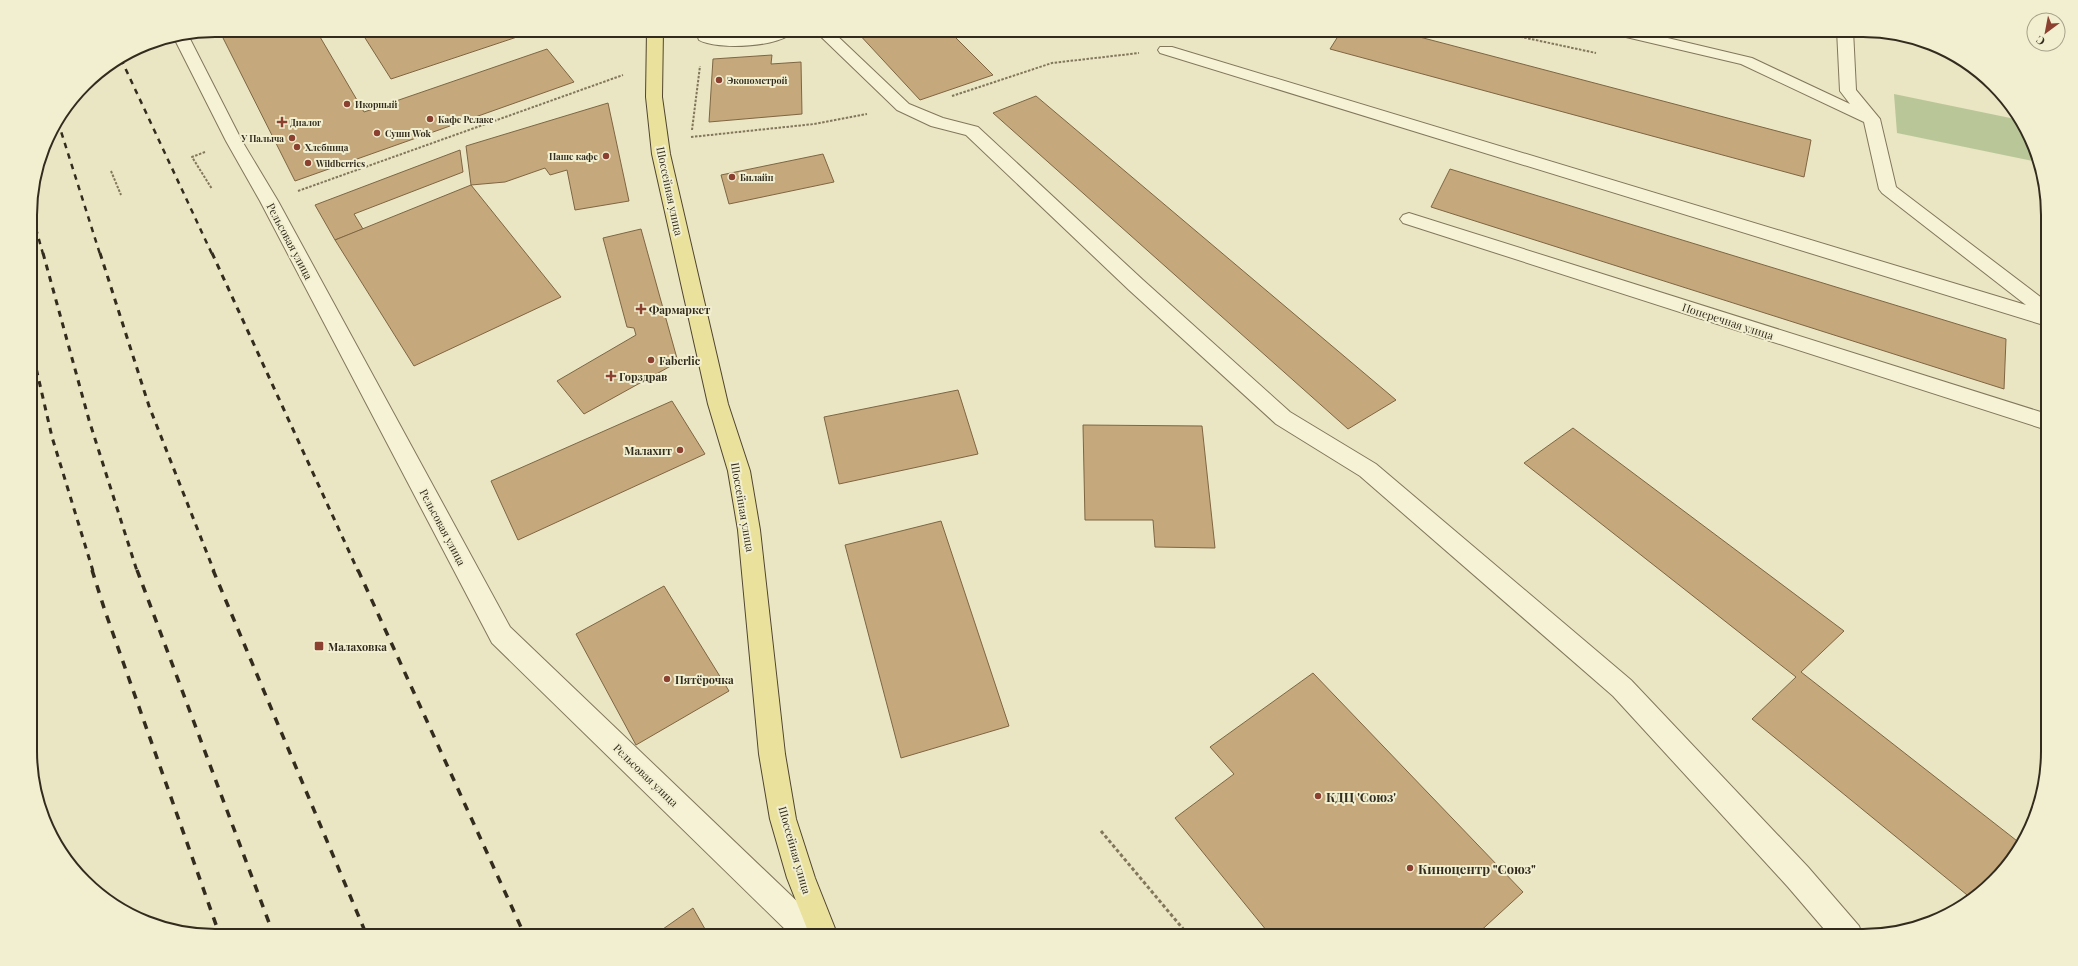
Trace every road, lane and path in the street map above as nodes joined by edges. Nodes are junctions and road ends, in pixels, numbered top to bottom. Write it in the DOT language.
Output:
graph roads {
  1 [pos="655,37"];
  2 [pos="704,37"];
  3 [pos="775,37"];
  4 [pos="829,37"];
  5 [pos="1644,37"];
  6 [pos="1845,37"];
  7 [pos="182,40"];
  8 [pos="1166,50"];
  9 [pos="626,74"];
  10 [pos="1872,119"];
  11 [pos="192,157"];
  12 [pos="110,171"];
  13 [pos="212,189"];
  14 [pos="121,195"];
  15 [pos="269,201"];
  16 [pos="1409,219"];
  17 [pos="2041,307"];
  18 [pos="2041,317"];
  19 [pos="2041,420"];
  20 [pos="1101,831"];
  21 [pos="806,929"];
  22 [pos="821,929"];
  23 [pos="1184,929"];
  24 [pos="1843,929"];
  1 -- 22 [label="main road, Шоссейная улица"];
  2 -- 3 [label="street"];
  4 -- 24 [label="street"];
  5 -- 10 [label="street"];
  6 -- 10 [label="street"];
  7 -- 15 [label="street, Рельсовая улица"];
  8 -- 18 [label="street"];
  9 -- 15 [label="path"];
  10 -- 17 [label="street"];
  11 -- 13 [label="path"];
  12 -- 14 [label="path"];
  15 -- 21 [label="street, Рельсовая улица"];
  16 -- 19 [label="street, Поперечная улица"];
  20 -- 23 [label="path"];
}
